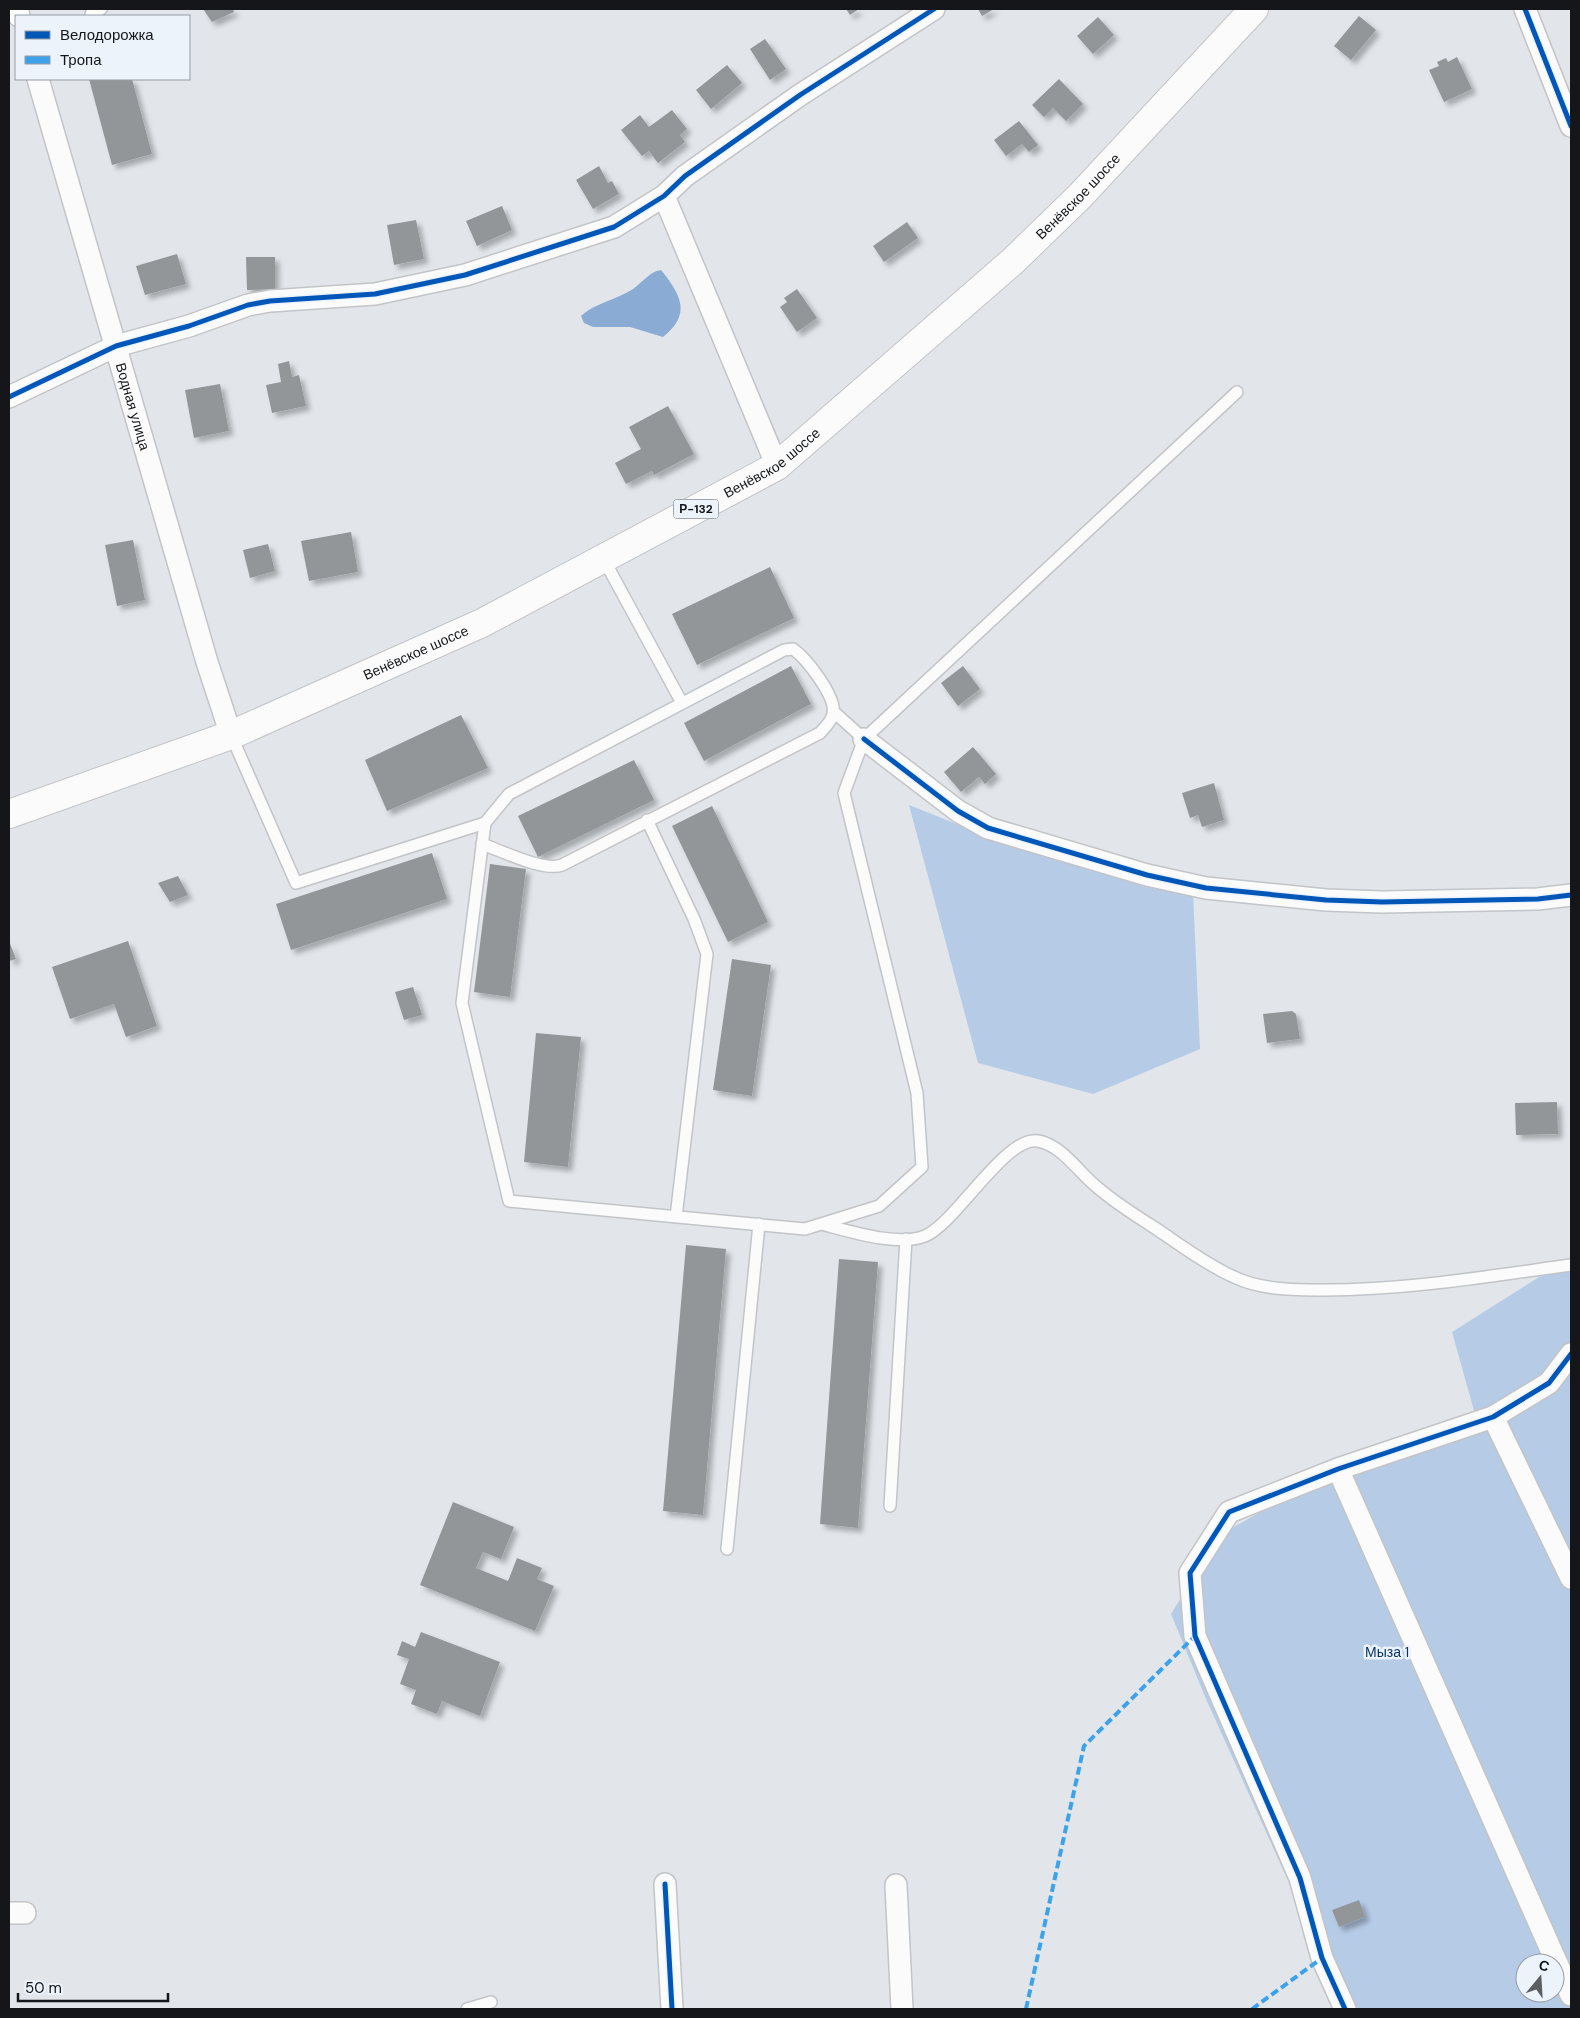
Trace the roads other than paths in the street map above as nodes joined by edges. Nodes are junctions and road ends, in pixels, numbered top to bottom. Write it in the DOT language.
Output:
graph roads {
  1 [pos="934,9"];
  2 [pos="1254,9"];
  3 [pos="1525,9"];
  4 [pos="38,80"];
  5 [pos="1571,126"];
  6 [pos="664,196"];
  7 [pos="116,346"];
  8 [pos="1237,392"];
  9 [pos="9,397"];
  10 [pos="777,466"];
  11 [pos="604,558"];
  12 [pos="682,703"];
  13 [pos="834,712"];
  14 [pos="231,735"];
  15 [pos="864,739"];
  16 [pos="9,814"];
  17 [pos="647,820"];
  18 [pos="485,823"];
  19 [pos="482,844"];
  20 [pos="1571,895"];
  21 [pos="676,1217"];
  22 [pos="759,1224"];
  23 [pos="820,1224"];
  24 [pos="906,1239"];
  25 [pos="1571,1264"];
  26 [pos="1571,1354"];
  27 [pos="1493,1417"];
  28 [pos="1338,1469"];
  29 [pos="890,1506"];
  30 [pos="727,1548"];
  31 [pos="1571,1578"];
  32 [pos="665,1884"];
  33 [pos="896,1885"];
  34 [pos="1571,1995"];
  35 [pos="491,2002"];
  36 [pos="467,2009"];
  37 [pos="672,2009"];
  38 [pos="902,2009"];
  39 [pos="1345,2009"];
  1 -- 6 [label="street"];
  2 -- 10 [label="main road, Венёвское шоссе / Р-132"];
  3 -- 5 [label="street"];
  4 -- 7 [label="street, Водная улица"];
  6 -- 7 [label="street"];
  6 -- 10 [label="street"];
  7 -- 9 [label="street"];
  7 -- 14 [label="street, Водная улица"];
  8 -- 15 [label="lane"];
  10 -- 11 [label="main road, Венёвское шоссе / Р-132"];
  11 -- 12 [label="lane"];
  11 -- 14 [label="main road, Венёвское шоссе / Р-132"];
  12 -- 13 [label="lane"];
  12 -- 18 [label="lane"];
  13 -- 15 [label="lane"];
  13 -- 17 [label="lane"];
  14 -- 16 [label="main road, Венёвское шоссе / Р-132"];
  14 -- 18 [label="lane"];
  15 -- 20 [label="street"];
  15 -- 23 [label="lane"];
  17 -- 19 [label="lane"];
  17 -- 21 [label="lane"];
  18 -- 19 [label="lane"];
  19 -- 21 [label="lane"];
  21 -- 22 [label="lane"];
  22 -- 23 [label="lane"];
  22 -- 30 [label="lane"];
  23 -- 24 [label="lane"];
  24 -- 25 [label="lane"];
  24 -- 29 [label="lane"];
  26 -- 27 [label="street"];
  27 -- 28 [label="street"];
  27 -- 31 [label="street"];
  28 -- 34 [label="street"];
  28 -- 39 [label="street"];
  32 -- 37 [label="street"];
  33 -- 38 [label="street"];
  35 -- 36 [label="lane"];
}
